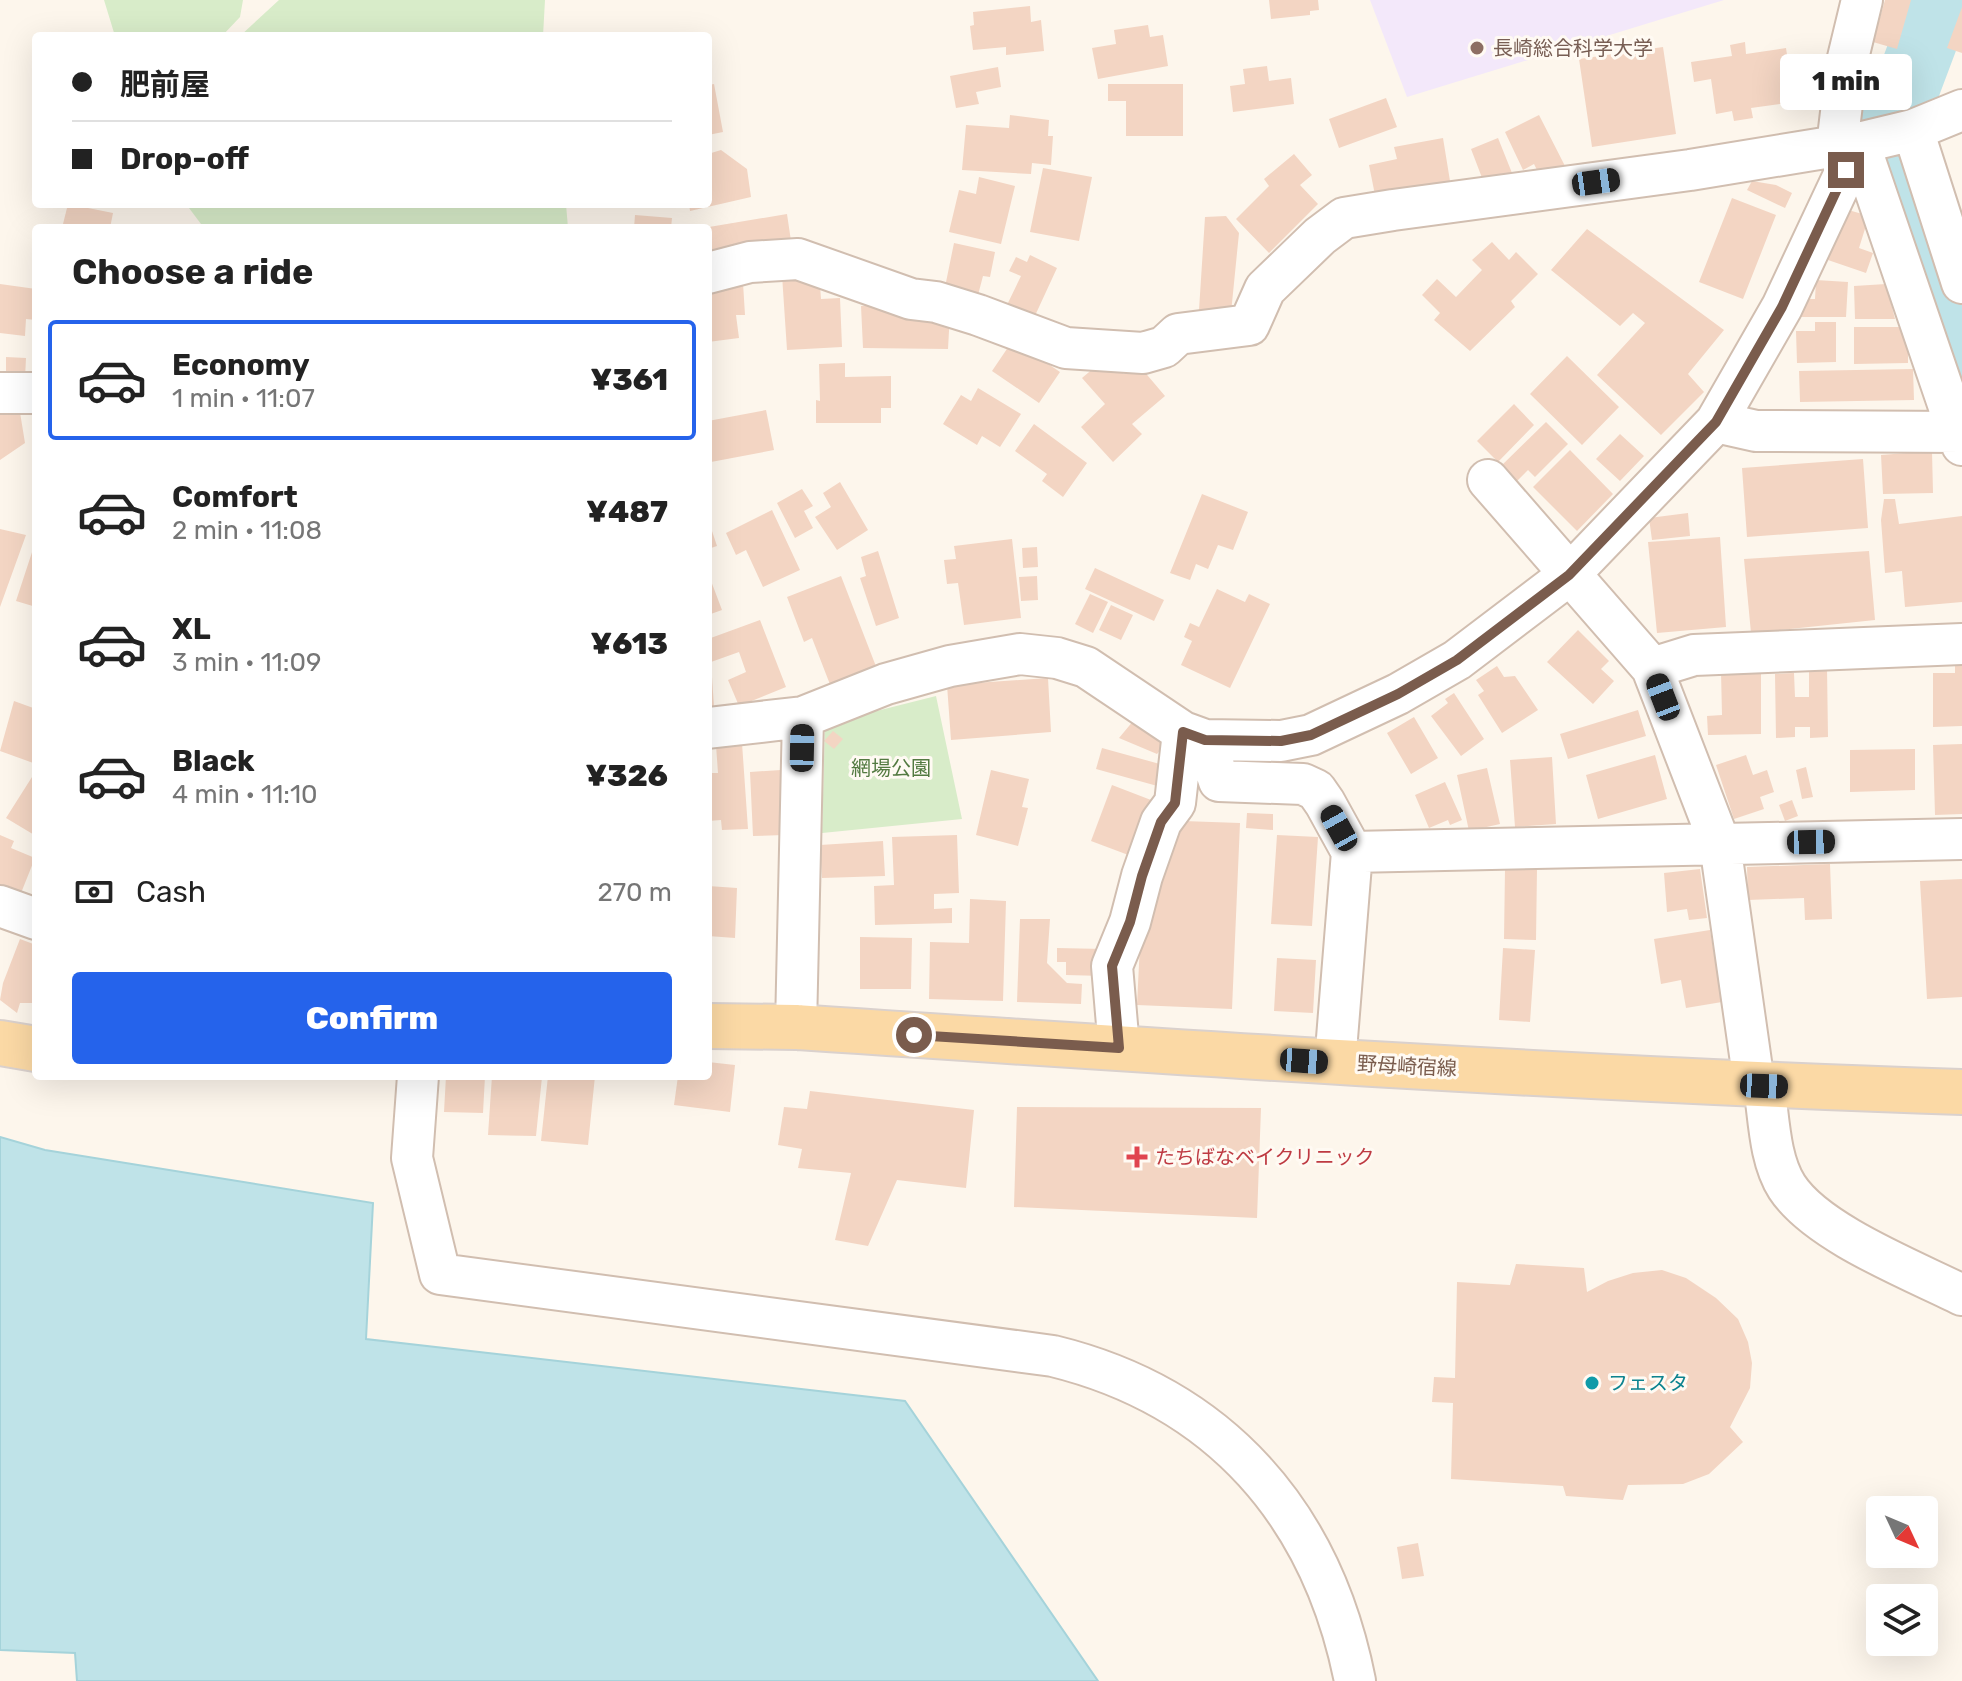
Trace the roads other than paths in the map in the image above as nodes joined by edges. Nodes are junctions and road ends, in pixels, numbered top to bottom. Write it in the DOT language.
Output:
graph roads {
  1 [pos="1862,0"];
  2 [pos="1962,110"];
  3 [pos="1878,137"];
  4 [pos="712,272"];
  5 [pos="1962,283"];
  6 [pos="0,393"];
  7 [pos="32,393"];
  8 [pos="1716,422"];
  9 [pos="1960,436"];
  10 [pos="1488,480"];
  11 [pos="1569,575"];
  12 [pos="1962,644"];
  13 [pos="1652,668"];
  14 [pos="803,717"];
  15 [pos="712,728"];
  16 [pos="1194,736"];
  17 [pos="1962,839"];
  18 [pos="1720,844"];
  19 [pos="1352,852"];
  20 [pos="0,906"];
  21 [pos="32,918"];
  22 [pos="712,1026"];
  23 [pos="796,1027"];
  24 [pos="0,1043"];
  25 [pos="32,1048"];
  26 [pos="1119,1048"];
  27 [pos="1335,1063"];
  28 [pos="418,1080"];
  29 [pos="1759,1084"];
  30 [pos="1962,1092"];
  31 [pos="1962,1295"];
  32 [pos="1355,1681"];
  1 -- 3 [label="street"];
  2 -- 3 [label="street"];
  3 -- 4 [label="street"];
  3 -- 5 [label="street"];
  3 -- 8 [label="street"];
  3 -- 9 [label="street"];
  6 -- 7 [label="street"];
  8 -- 9 [label="street"];
  8 -- 11 [label="street"];
  10 -- 11 [label="street"];
  11 -- 13 [label="street"];
  11 -- 16 [label="street"];
  12 -- 13 [label="street"];
  13 -- 18 [label="street"];
  14 -- 15 [label="street"];
  14 -- 16 [label="street"];
  14 -- 23 [label="street"];
  16 -- 19 [label="street"];
  16 -- 26 [label="street"];
  17 -- 18 [label="street"];
  18 -- 19 [label="street"];
  18 -- 29 [label="street"];
  19 -- 27 [label="street"];
  20 -- 21 [label="street"];
  22 -- 23 [label="main road, 野母崎宿線"];
  23 -- 26 [label="main road, 野母崎宿線"];
  24 -- 25 [label="main road"];
  26 -- 27 [label="main road, 野母崎宿線"];
  27 -- 29 [label="main road, 野母崎宿線"];
  28 -- 32 [label="street"];
  29 -- 30 [label="main road, 野母崎宿線"];
  29 -- 31 [label="street"];
}
